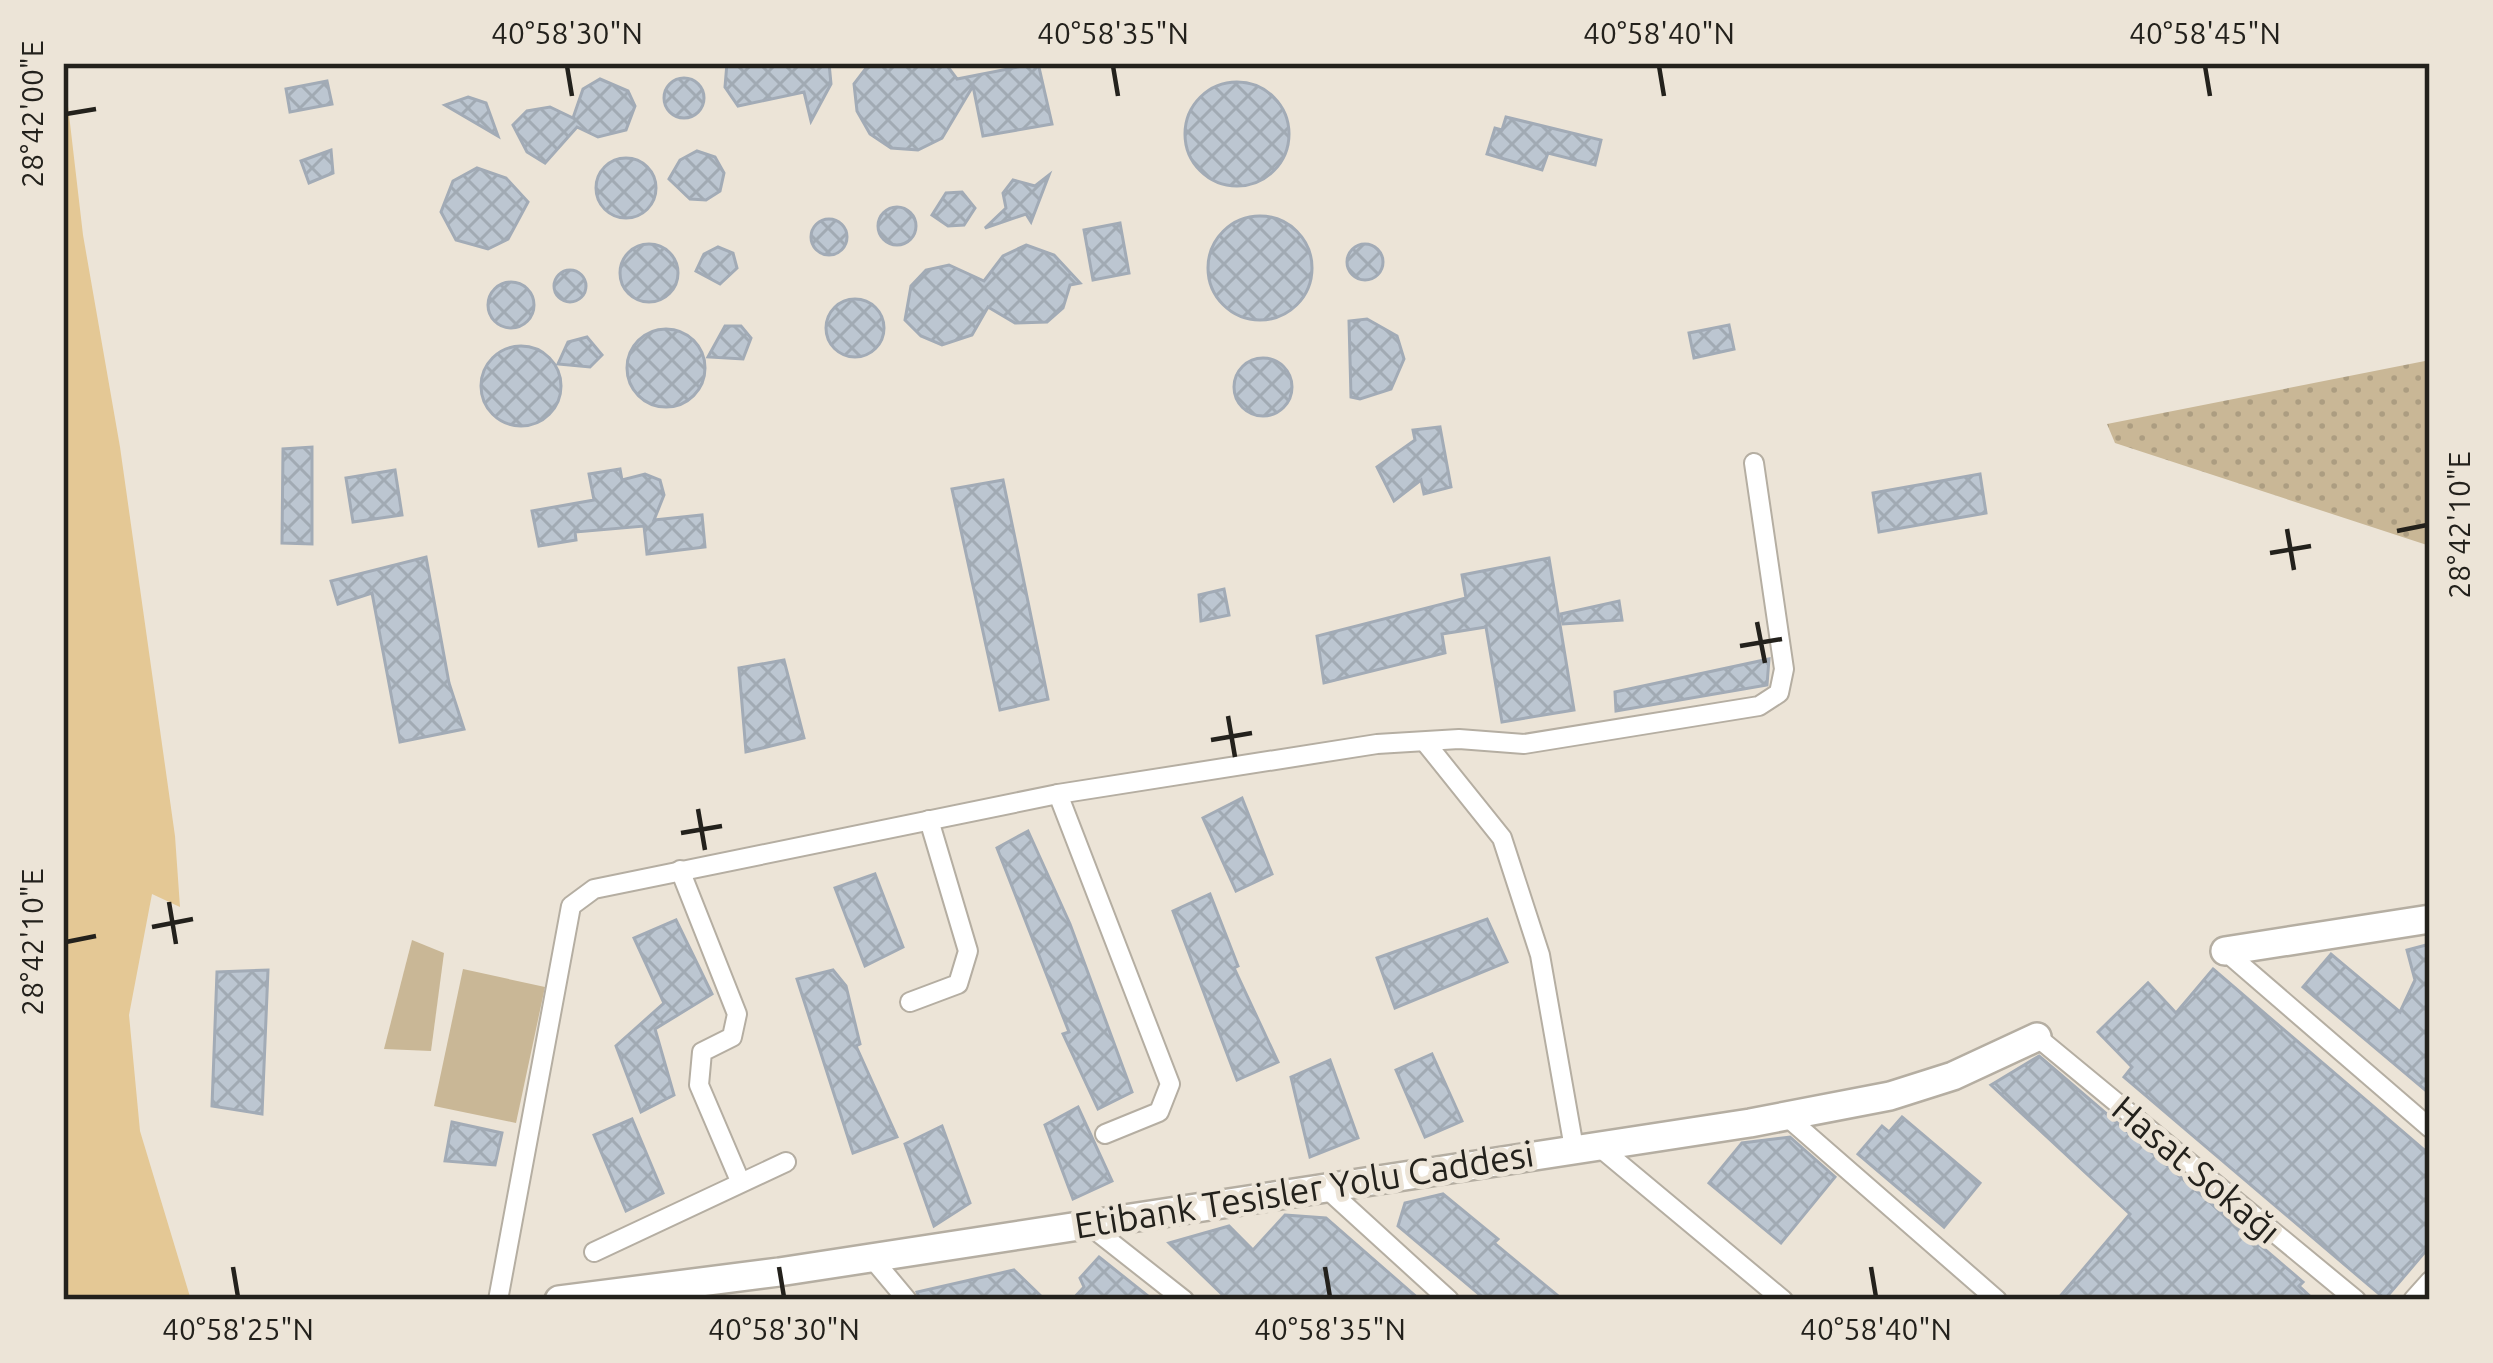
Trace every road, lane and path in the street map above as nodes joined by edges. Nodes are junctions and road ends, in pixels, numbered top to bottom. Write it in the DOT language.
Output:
graph roads {
  1 [pos="1754,463"];
  2 [pos="1424,742"];
  3 [pos="1058,794"];
  4 [pos="929,820"];
  5 [pos="680,870"];
  6 [pos="2430,919"];
  7 [pos="2224,951"];
  8 [pos="910,1002"];
  9 [pos="2037,1037"];
  10 [pos="1786,1116"];
  11 [pos="2430,1128"];
  12 [pos="1106,1134"];
  13 [pos="1586,1147"];
  14 [pos="785,1162"];
  15 [pos="740,1181"];
  16 [pos="1325,1187"];
  17 [pos="1085,1222"];
  18 [pos="594,1252"];
  19 [pos="872,1257"];
  20 [pos="2430,1281"];
  21 [pos="498,1300"];
  22 [pos="560,1300"];
  23 [pos="907,1300"];
  24 [pos="1184,1300"];
  25 [pos="1449,1300"];
  26 [pos="1783,1300"];
  27 [pos="1997,1300"];
  28 [pos="2356,1300"];
  29 [pos="2414,1300"];
  1 -- 2 [label="street"];
  2 -- 3 [label="street"];
  2 -- 13 [label="street"];
  3 -- 4 [label="street"];
  3 -- 12 [label="street"];
  4 -- 5 [label="street"];
  4 -- 8 [label="street"];
  5 -- 15 [label="street"];
  5 -- 21 [label="street"];
  6 -- 7 [label="street"];
  7 -- 11 [label="street"];
  9 -- 10 [label="street, Etibank Tesisler Yolu Caddesi"];
  9 -- 28 [label="street, Hasat Sokağı"];
  10 -- 13 [label="street, Etibank Tesisler Yolu Caddesi"];
  10 -- 27 [label="street"];
  13 -- 16 [label="street, Etibank Tesisler Yolu Caddesi"];
  13 -- 26 [label="street"];
  14 -- 15 [label="street"];
  15 -- 18 [label="street"];
  16 -- 17 [label="street, Etibank Tesisler Yolu Caddesi"];
  16 -- 25 [label="street"];
  17 -- 19 [label="street, Etibank Tesisler Yolu Caddesi"];
  17 -- 24 [label="street"];
  19 -- 22 [label="street, Etibank Tesisler Yolu Caddesi"];
  19 -- 23 [label="street"];
  20 -- 29 [label="street"];
}
